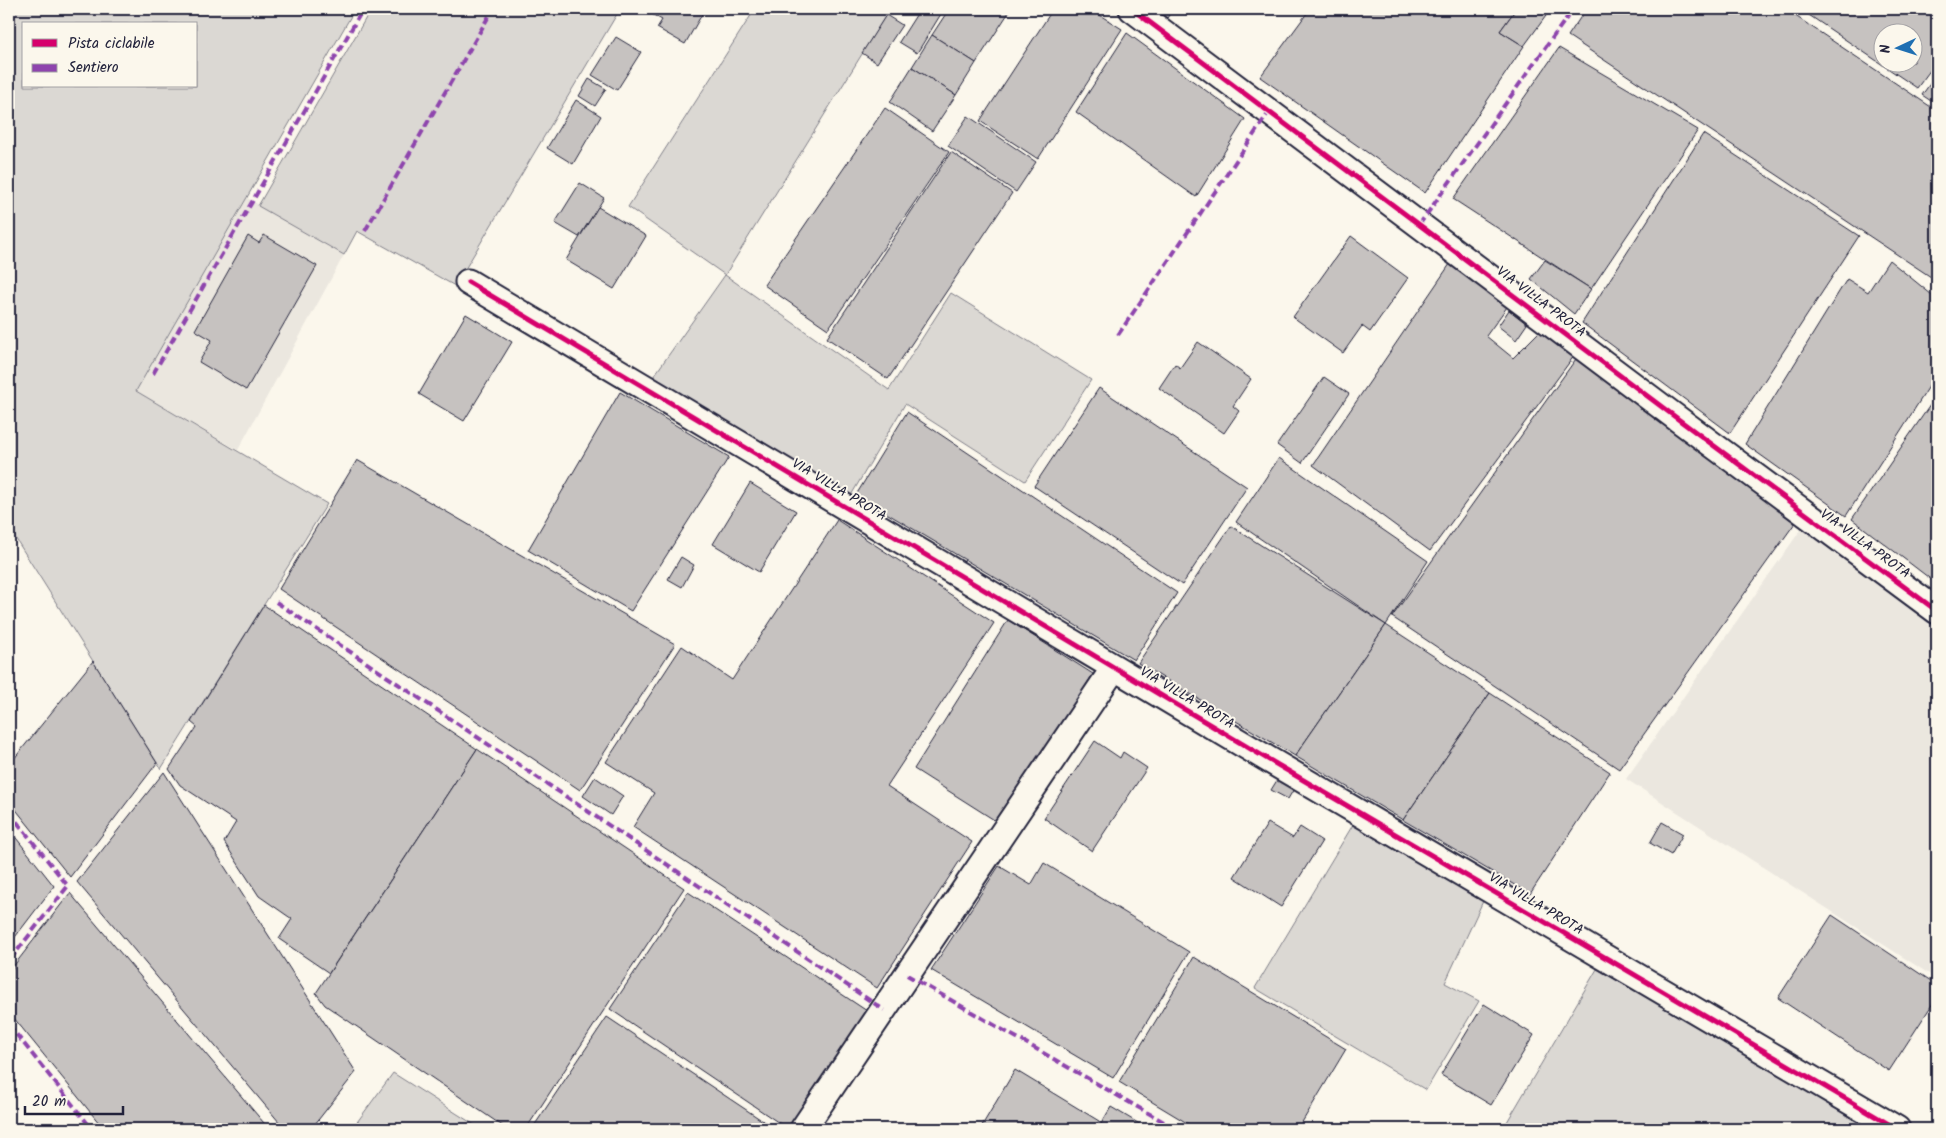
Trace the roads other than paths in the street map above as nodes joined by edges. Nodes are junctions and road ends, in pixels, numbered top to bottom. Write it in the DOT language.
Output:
graph roads {
  1 [pos="1132,9"];
  2 [pos="468,282"];
  3 [pos="1937,611"];
  4 [pos="1114,668"];
  5 [pos="803,1129"];
  6 [pos="1896,1129"];
  1 -- 3 [label="street, VIA VILLA PROTA"];
  2 -- 4 [label="street, VIA VILLA PROTA"];
  4 -- 5 [label="street"];
  4 -- 6 [label="street, VIA VILLA PROTA"];
}
